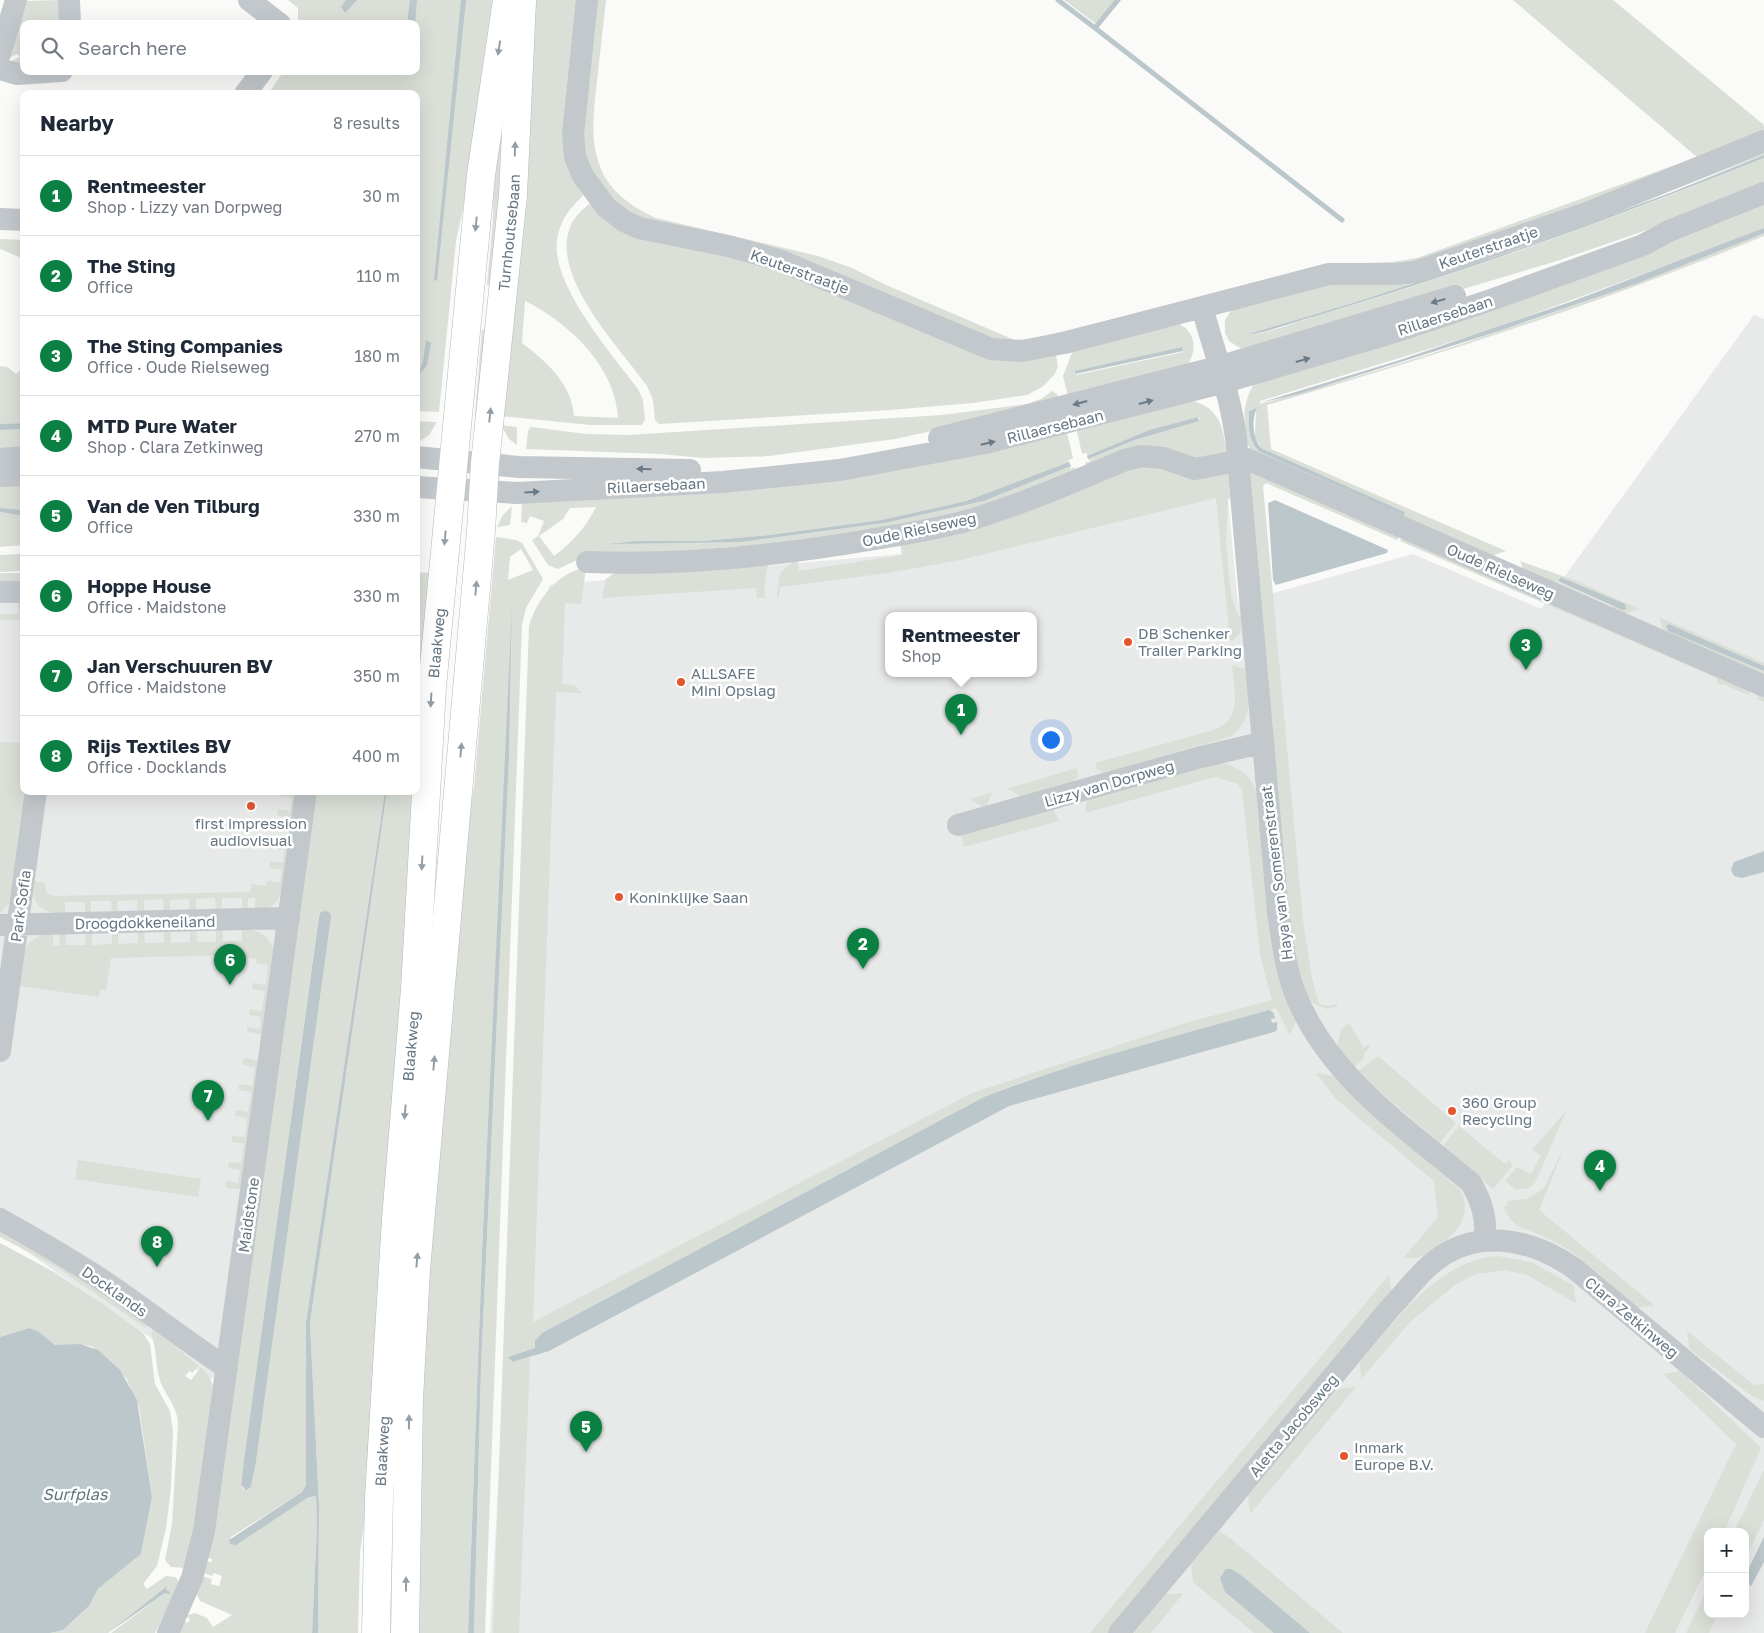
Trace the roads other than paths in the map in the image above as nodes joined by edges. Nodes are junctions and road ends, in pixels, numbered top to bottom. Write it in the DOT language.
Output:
graph roads {
  1 [pos="16,0"];
  2 [pos="70,0"];
  3 [pos="249,0"];
  4 [pos="507,0"];
  5 [pos="522,0"];
  6 [pos="587,0"];
  7 [pos="70,20"];
  8 [pos="275,20"];
  9 [pos="0,54"];
  10 [pos="0,69"];
  11 [pos="20,74"];
  12 [pos="259,75"];
  13 [pos="248,90"];
  14 [pos="1764,141"];
  15 [pos="1764,193"];
  16 [pos="0,219"];
  17 [pos="20,220"];
  18 [pos="1202,307"];
  19 [pos="1221,374"];
  20 [pos="20,457"];
  21 [pos="420,458"];
  22 [pos="0,459"];
  23 [pos="1237,459"];
  24 [pos="453,461"];
  25 [pos="484,463"];
  26 [pos="20,475"];
  27 [pos="0,476"];
  28 [pos="420,487"];
  29 [pos="449,490"];
  30 [pos="483,492"];
  31 [pos="587,562"];
  32 [pos="0,592"];
  33 [pos="20,592"];
  34 [pos="1764,686"];
  35 [pos="1261,744"];
  36 [pos="35,795"];
  37 [pos="305,795"];
  38 [pos="958,824"];
  39 [pos="289,918"];
  40 [pos="9,925"];
  41 [pos="0,1050"];
  42 [pos="0,1220"];
  43 [pos="1485,1241"];
  44 [pos="227,1368"];
  45 [pos="1764,1427"];
  46 [pos="168,1633"];
  47 [pos="376,1633"];
  48 [pos="405,1633"];
  49 [pos="1119,1633"];
  1 -- 9 [label="street"];
  2 -- 7 [label="street"];
  3 -- 8 [label="street"];
  4 -- 24 [label="main road, Turnhoutsebaan, one-way"];
  25 -- 5 [label="main road, Turnhoutsebaan, one-way"];
  6 -- 18 [label="street, Keuterstraatje"];
  10 -- 11 [label="street"];
  12 -- 13 [label="street"];
  14 -- 18 [label="street, Keuterstraatje"];
  15 -- 19 [label="street, Rillaersebaan"];
  16 -- 17 [label="street"];
  18 -- 19 [label="street"];
  19 -- 23 [label="street"];
  19 -- 25 [label="street, Rillaersebaan, one-way"];
  30 -- 19 [label="street, Rillaersebaan, one-way"];
  20 -- 22 [label="street"];
  21 -- 24 [label="street, Rillaersebaan"];
  23 -- 31 [label="street, Oude Rielseweg"];
  23 -- 34 [label="street, Oude Rielseweg"];
  23 -- 35 [label="street, Haya van Somerenstraat"];
  24 -- 25 [label="street, Rillaersebaan"];
  24 -- 29 [label="main road, Blaakweg"];
  25 -- 30 [label="main road, Blaakweg"];
  26 -- 27 [label="street"];
  28 -- 29 [label="street, Rillaersebaan"];
  29 -- 30 [label="street, Rillaersebaan"];
  29 -- 47 [label="main road, Blaakweg, one-way"];
  48 -- 30 [label="main road, Blaakweg, one-way"];
  32 -- 33 [label="street"];
  35 -- 38 [label="street, Lizzy van Dorpweg"];
  35 -- 43 [label="street, Haya van Somerenstraat"];
  36 -- 40 [label="street, Park Sofia"];
  37 -- 39 [label="street, Maidstone"];
  39 -- 40 [label="street, Droogdokkeneiland"];
  39 -- 44 [label="street, Maidstone"];
  40 -- 41 [label="street, Park Sofia"];
  42 -- 44 [label="street, Docklands"];
  43 -- 45 [label="street, Clara Zetkinweg"];
  43 -- 49 [label="street, Aletta Jacobsweg"];
  44 -- 46 [label="street, Maidstone"];
}
